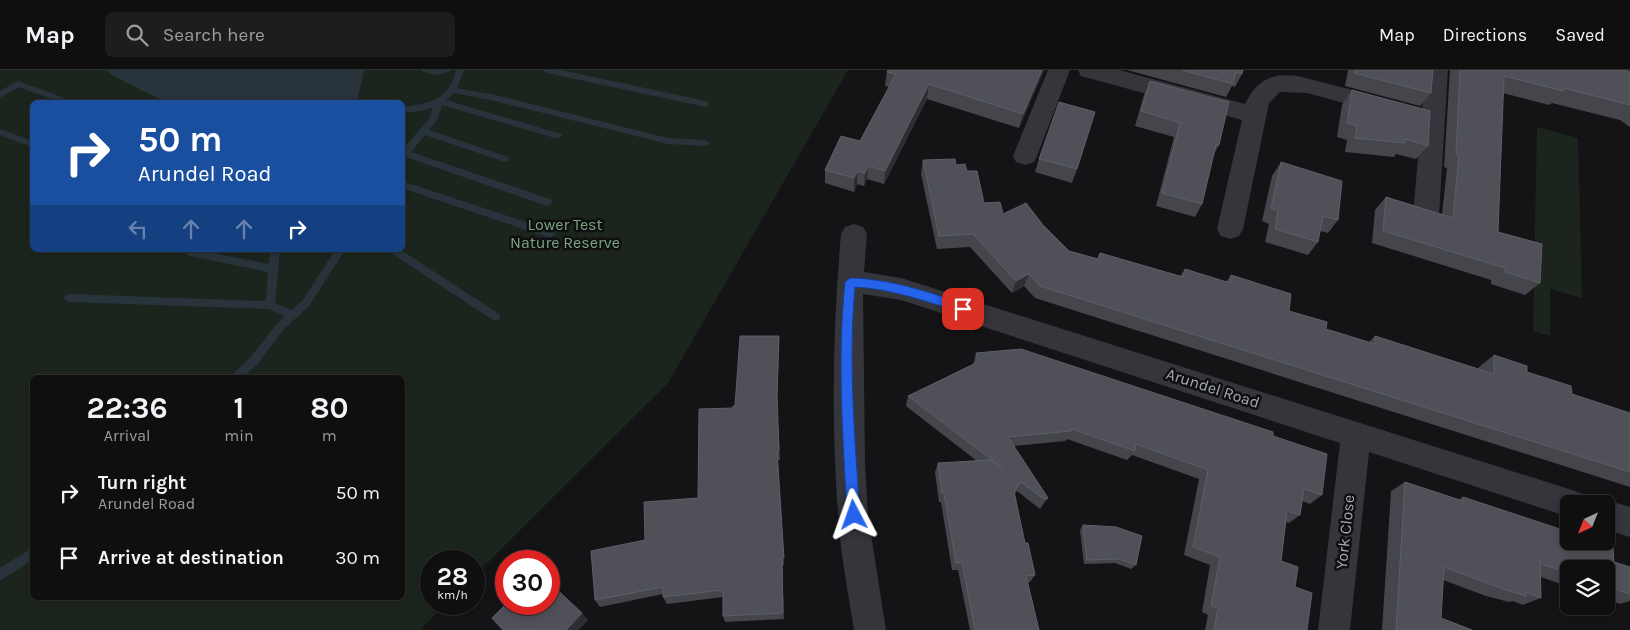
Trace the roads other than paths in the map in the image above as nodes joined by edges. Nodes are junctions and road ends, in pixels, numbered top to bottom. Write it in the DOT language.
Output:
graph roads {
  1 [pos="1059,70"];
  2 [pos="1089,70"];
  3 [pos="1437,70"];
  4 [pos="1254,115"];
  5 [pos="1433,119"];
  6 [pos="1025,156"];
  7 [pos="1426,215"];
  8 [pos="1230,229"];
  9 [pos="854,234"];
  10 [pos="850,282"];
  11 [pos="1356,434"];
  12 [pos="1560,500"];
  13 [pos="1615,518"];
  14 [pos="1630,522"];
  15 [pos="870,630"];
  16 [pos="1334,630"];
  1 -- 6 [label="street"];
  2 -- 4 [label="street"];
  3 -- 5 [label="street"];
  4 -- 5 [label="street"];
  4 -- 8 [label="street"];
  5 -- 7 [label="street"];
  9 -- 10 [label="street"];
  10 -- 11 [label="street, Arundel Road"];
  10 -- 15 [label="street"];
  11 -- 12 [label="street, Arundel Road"];
  11 -- 16 [label="street, York Close"];
  13 -- 14 [label="street"];
}
